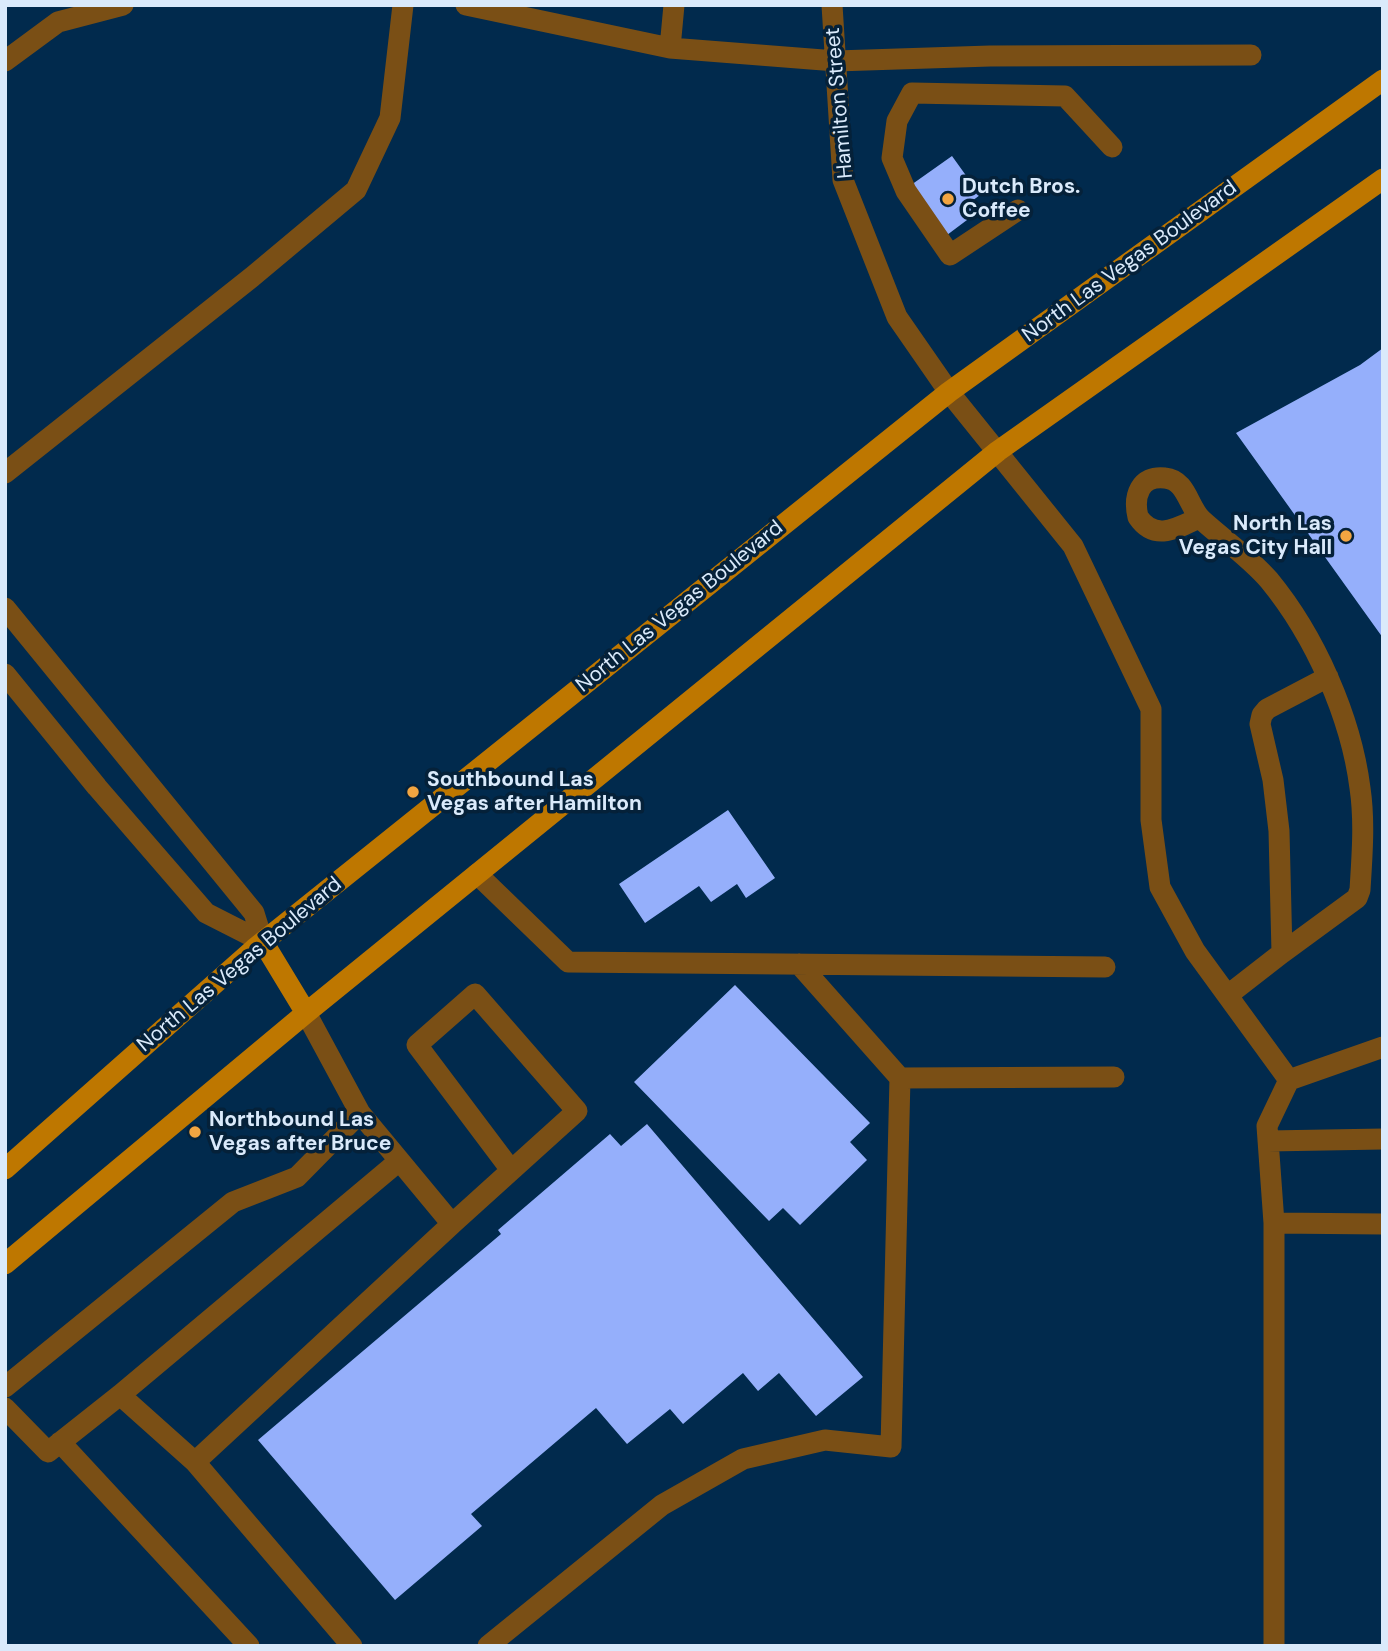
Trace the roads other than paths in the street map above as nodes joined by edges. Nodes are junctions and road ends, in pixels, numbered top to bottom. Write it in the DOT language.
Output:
graph roads {
  1 [pos="123,5"];
  2 [pos="403,5"];
  3 [pos="466,5"];
  4 [pos="674,5"];
  5 [pos="832,5"];
  6 [pos="670,48"];
  7 [pos="1251,55"];
  8 [pos="5,61"];
  9 [pos="836,61"];
  10 [pos="1383,80"];
  11 [pos="1112,147"];
  12 [pos="1383,179"];
  13 [pos="1018,210"];
  14 [pos="948,392"];
  15 [pos="998,451"];
  16 [pos="5,473"];
  17 [pos="1199,518"];
  18 [pos="5,608"];
  19 [pos="5,674"];
  20 [pos="1328,677"];
  21 [pos="477,874"];
  22 [pos="262,942"];
  23 [pos="1282,953"];
  24 [pos="799,964"];
  25 [pos="1105,967"];
  26 [pos="1227,995"];
  27 [pos="306,1013"];
  28 [pos="1383,1047"];
  29 [pos="1114,1077"];
  30 [pos="900,1078"];
  31 [pos="1289,1080"];
  32 [pos="360,1113"];
  33 [pos="1383,1139"];
  34 [pos="1268,1141"];
  35 [pos="399,1161"];
  36 [pos="5,1169"];
  37 [pos="511,1170"];
  38 [pos="1274,1223"];
  39 [pos="452,1224"];
  40 [pos="1383,1224"];
  41 [pos="5,1264"];
  42 [pos="5,1387"];
  43 [pos="120,1395"];
  44 [pos="5,1408"];
  45 [pos="60,1443"];
  46 [pos="195,1462"];
  47 [pos="249,1646"];
  48 [pos="352,1646"];
  49 [pos="488,1646"];
  50 [pos="1274,1646"];
  1 -- 8 [label="street"];
  2 -- 16 [label="street"];
  3 -- 6 [label="street"];
  4 -- 6 [label="street"];
  5 -- 9 [label="street, Hamilton Street"];
  6 -- 9 [label="street"];
  7 -- 9 [label="street"];
  9 -- 14 [label="street, Hamilton Street"];
  10 -- 14 [label="main road, North Las Vegas Boulevard"];
  11 -- 13 [label="street"];
  12 -- 15 [label="main road"];
  14 -- 15 [label="street, Hamilton Street"];
  14 -- 22 [label="main road, North Las Vegas Boulevard"];
  15 -- 21 [label="main road"];
  15 -- 26 [label="street, Hamilton Street"];
  17 -- 20 [label="street"];
  18 -- 22 [label="street"];
  19 -- 22 [label="street"];
  20 -- 23 [label="street"];
  20 -- 23 [label="street"];
  21 -- 24 [label="street"];
  21 -- 27 [label="main road"];
  22 -- 27 [label="main road"];
  22 -- 36 [label="main road, North Las Vegas Boulevard"];
  23 -- 26 [label="street"];
  24 -- 25 [label="street"];
  24 -- 30 [label="street"];
  26 -- 31 [label="street, Hamilton Street"];
  27 -- 32 [label="street"];
  27 -- 41 [label="main road"];
  28 -- 31 [label="street"];
  29 -- 30 [label="street"];
  30 -- 49 [label="street"];
  31 -- 34 [label="street"];
  32 -- 35 [label="street"];
  32 -- 42 [label="street"];
  33 -- 34 [label="street"];
  34 -- 38 [label="street"];
  35 -- 39 [label="street"];
  35 -- 43 [label="street"];
  37 -- 37 [label="street"];
  37 -- 39 [label="street"];
  38 -- 40 [label="street"];
  38 -- 50 [label="street"];
  39 -- 46 [label="street"];
  43 -- 45 [label="street"];
  43 -- 46 [label="street"];
  44 -- 45 [label="street"];
  45 -- 47 [label="street"];
  46 -- 48 [label="street"];
}
